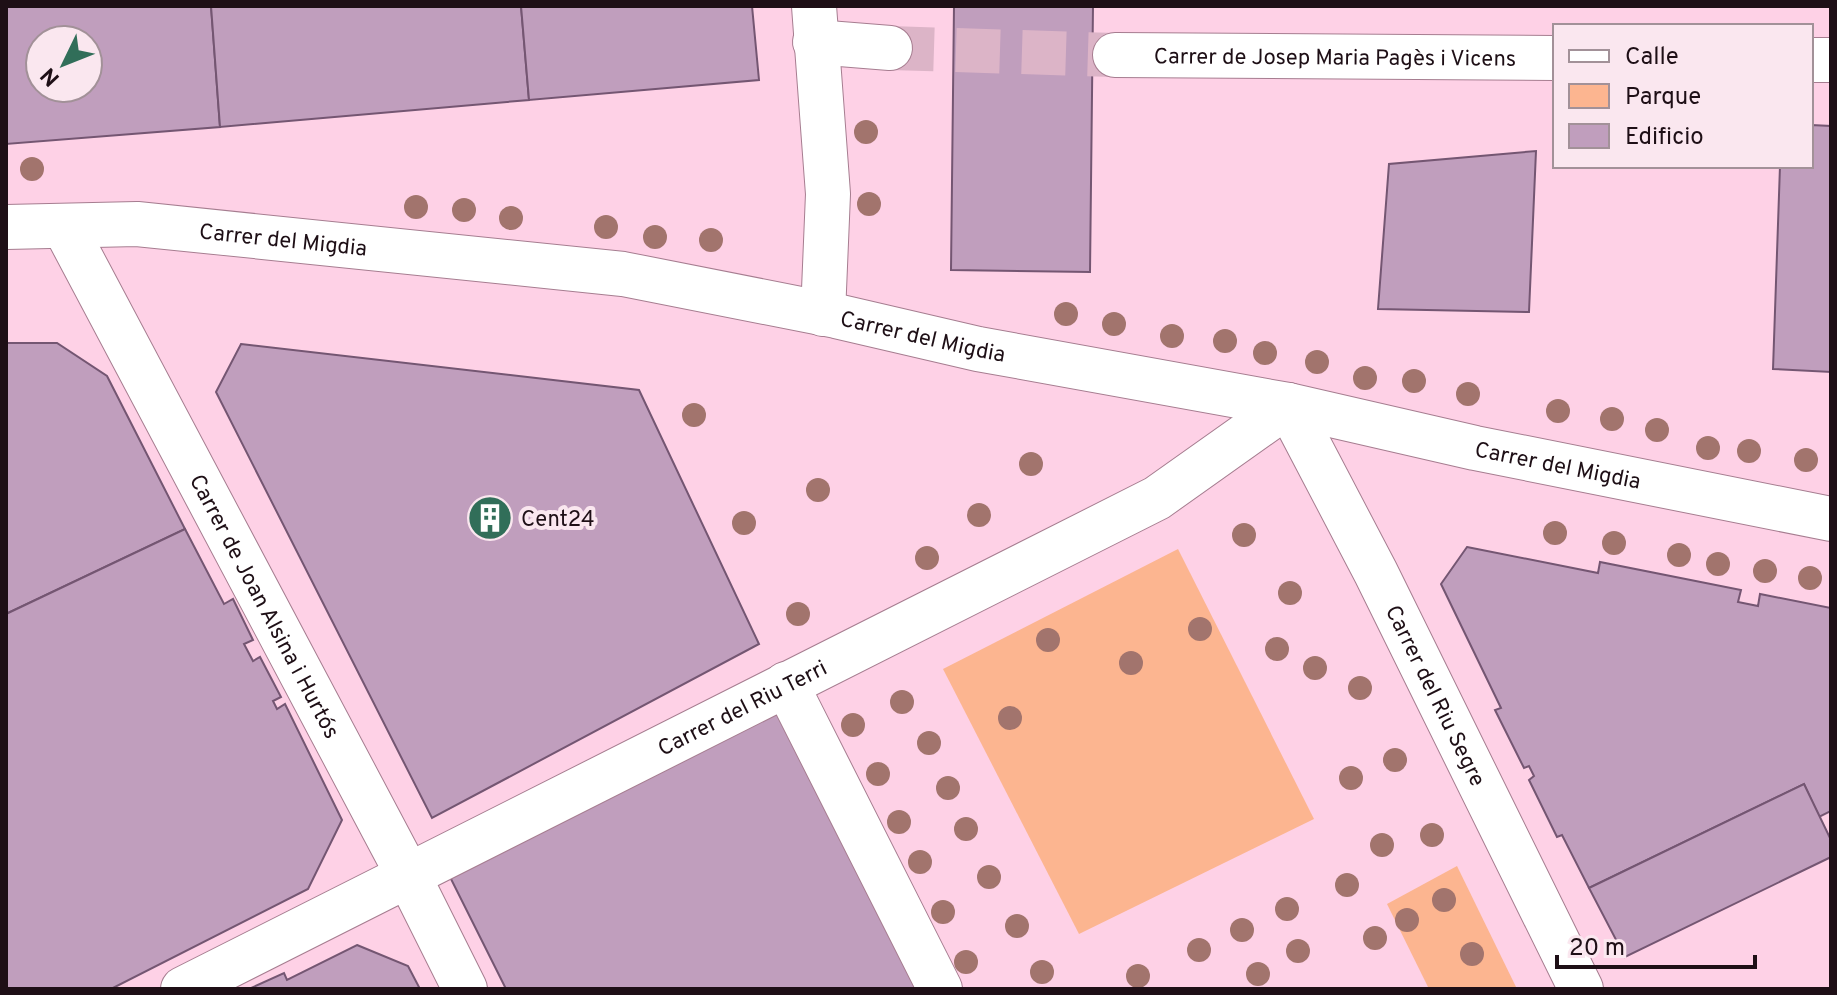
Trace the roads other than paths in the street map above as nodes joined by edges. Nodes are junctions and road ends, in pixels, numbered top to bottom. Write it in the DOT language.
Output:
graph roads {
  1 [pos="815,24"];
  2 [pos="890,48"];
  3 [pos="1115,55"];
  4 [pos="1553,58"];
  5 [pos="64,226"];
  6 [pos="6,227"];
  7 [pos="823,314"];
  8 [pos="1288,405"];
  9 [pos="1831,519"];
  10 [pos="786,684"];
  11 [pos="408,875"];
  12 [pos="183,989"];
  13 [pos="465,989"];
  14 [pos="940,989"];
  15 [pos="1581,989"];
  1 -- 2 [label="street"];
  1 -- 7 [label="street"];
  3 -- 4 [label="street, Carrer de Josep Maria Pagès i Vicens"];
  5 -- 6 [label="street, Carrer del Migdia"];
  5 -- 7 [label="street, Carrer del Migdia"];
  5 -- 11 [label="street, Carrer de Joan Alsina i Hurtós"];
  7 -- 8 [label="street, Carrer del Migdia"];
  8 -- 9 [label="street, Carrer del Migdia"];
  8 -- 10 [label="street, Carrer del Riu Terri"];
  8 -- 15 [label="street, Carrer del Riu Segre"];
  10 -- 11 [label="street, Carrer del Riu Terri"];
  10 -- 14 [label="street"];
  11 -- 12 [label="street, Carrer del Riu Terri"];
  11 -- 13 [label="street, Carrer de Joan Alsina i Hurtós"];
}
